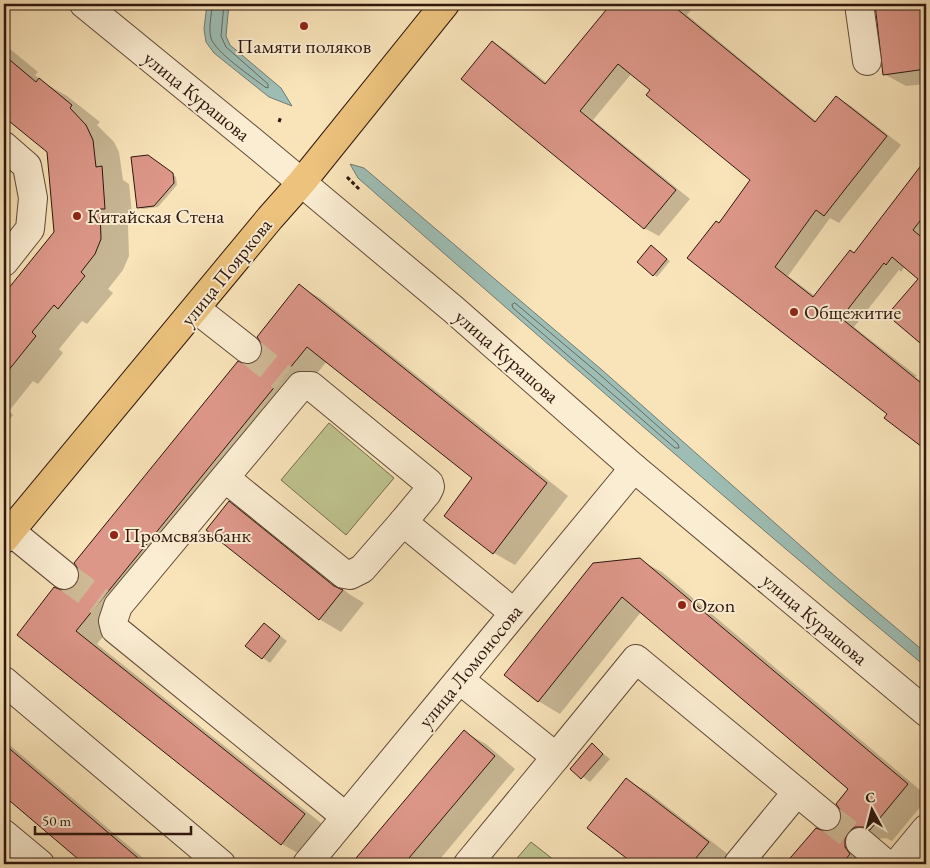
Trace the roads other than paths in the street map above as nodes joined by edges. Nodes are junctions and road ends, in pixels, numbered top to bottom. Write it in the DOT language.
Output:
graph roads {
  1 [pos="84,4"];
  2 [pos="445,4"];
  3 [pos="859,4"];
  4 [pos="867,61"];
  5 [pos="4,146"];
  6 [pos="301,182"];
  7 [pos="4,262"];
  8 [pos="196,309"];
  9 [pos="247,349"];
  10 [pos="634,468"];
  11 [pos="225,478"];
  12 [pos="403,522"];
  13 [pos="7,535"];
  14 [pos="64,574"];
  15 [pos="514,612"];
  16 [pos="460,680"];
  17 [pos="4,681"];
  18 [pos="926,712"];
  19 [pos="556,757"];
  20 [pos="797,792"];
  21 [pos="826,816"];
  22 [pos="346,817"];
  23 [pos="926,829"];
  24 [pos="4,834"];
  25 [pos="860,842"];
  26 [pos="40,864"];
  27 [pos="221,864"];
  28 [pos="307,864"];
  29 [pos="468,864"];
  30 [pos="738,864"];
  31 [pos="886,864"];
  32 [pos="897,864"];
  1 -- 6 [label="street, улица Курашова"];
  2 -- 6 [label="main road, улица Пояркова"];
  3 -- 4 [label="street"];
  5 -- 7 [label="street"];
  6 -- 8 [label="main road, улица Пояркова"];
  6 -- 10 [label="street, улица Курашова"];
  8 -- 9 [label="street"];
  8 -- 13 [label="main road, улица Пояркова"];
  10 -- 15 [label="street, улица Ломоносова"];
  10 -- 18 [label="street, улица Курашова"];
  11 -- 12 [label="street"];
  11 -- 12 [label="street"];
  11 -- 22 [label="street"];
  12 -- 15 [label="street"];
  13 -- 14 [label="street"];
  15 -- 16 [label="street, улица Ломоносова"];
  16 -- 19 [label="street"];
  16 -- 22 [label="street, улица Ломоносова"];
  17 -- 27 [label="street"];
  19 -- 20 [label="street"];
  19 -- 29 [label="street"];
  20 -- 21 [label="street"];
  20 -- 30 [label="street"];
  22 -- 28 [label="street, улица Ломоносова"];
  23 -- 32 [label="street"];
  24 -- 26 [label="street"];
  25 -- 31 [label="street"];
}
